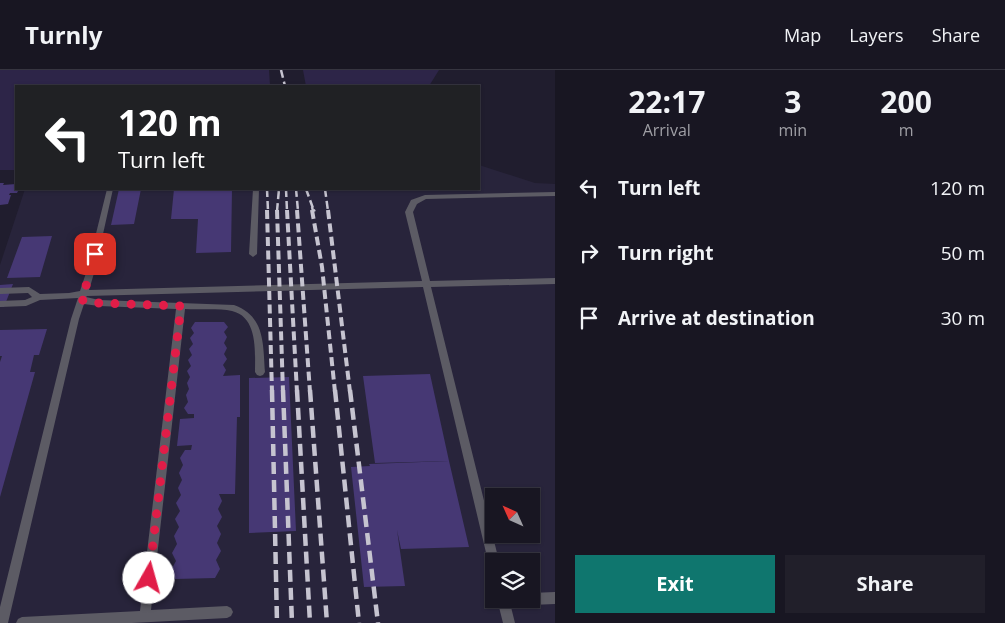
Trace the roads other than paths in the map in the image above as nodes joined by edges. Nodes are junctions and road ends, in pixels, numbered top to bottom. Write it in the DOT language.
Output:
graph roads {
  1 [pos="110,190"];
  2 [pos="256,190"];
  3 [pos="555,194"];
  4 [pos="253,254"];
  5 [pos="555,280"];
  6 [pos="440,284"];
  7 [pos="0,291"];
  8 [pos="84,296"];
  9 [pos="39,297"];
  10 [pos="0,304"];
  11 [pos="181,306"];
  12 [pos="260,372"];
  13 [pos="492,553"];
  14 [pos="540,598"];
  15 [pos="555,598"];
  16 [pos="505,608"];
  17 [pos="227,612"];
  18 [pos="145,615"];
  19 [pos="2,623"];
  20 [pos="22,623"];
  21 [pos="509,623"];
  1 -- 8 [label="lane"];
  2 -- 4 [label="lane"];
  3 -- 13 [label="lane"];
  5 -- 6 [label="lane"];
  6 -- 8 [label="lane"];
  7 -- 9 [label="lane"];
  8 -- 9 [label="lane"];
  8 -- 11 [label="lane"];
  8 -- 19 [label="lane"];
  9 -- 10 [label="lane"];
  11 -- 12 [label="lane"];
  11 -- 18 [label="lane"];
  14 -- 15 [label="lane"];
  16 -- 21 [label="lane"];
  17 -- 18 [label="lane"];
  18 -- 20 [label="lane"];
}
